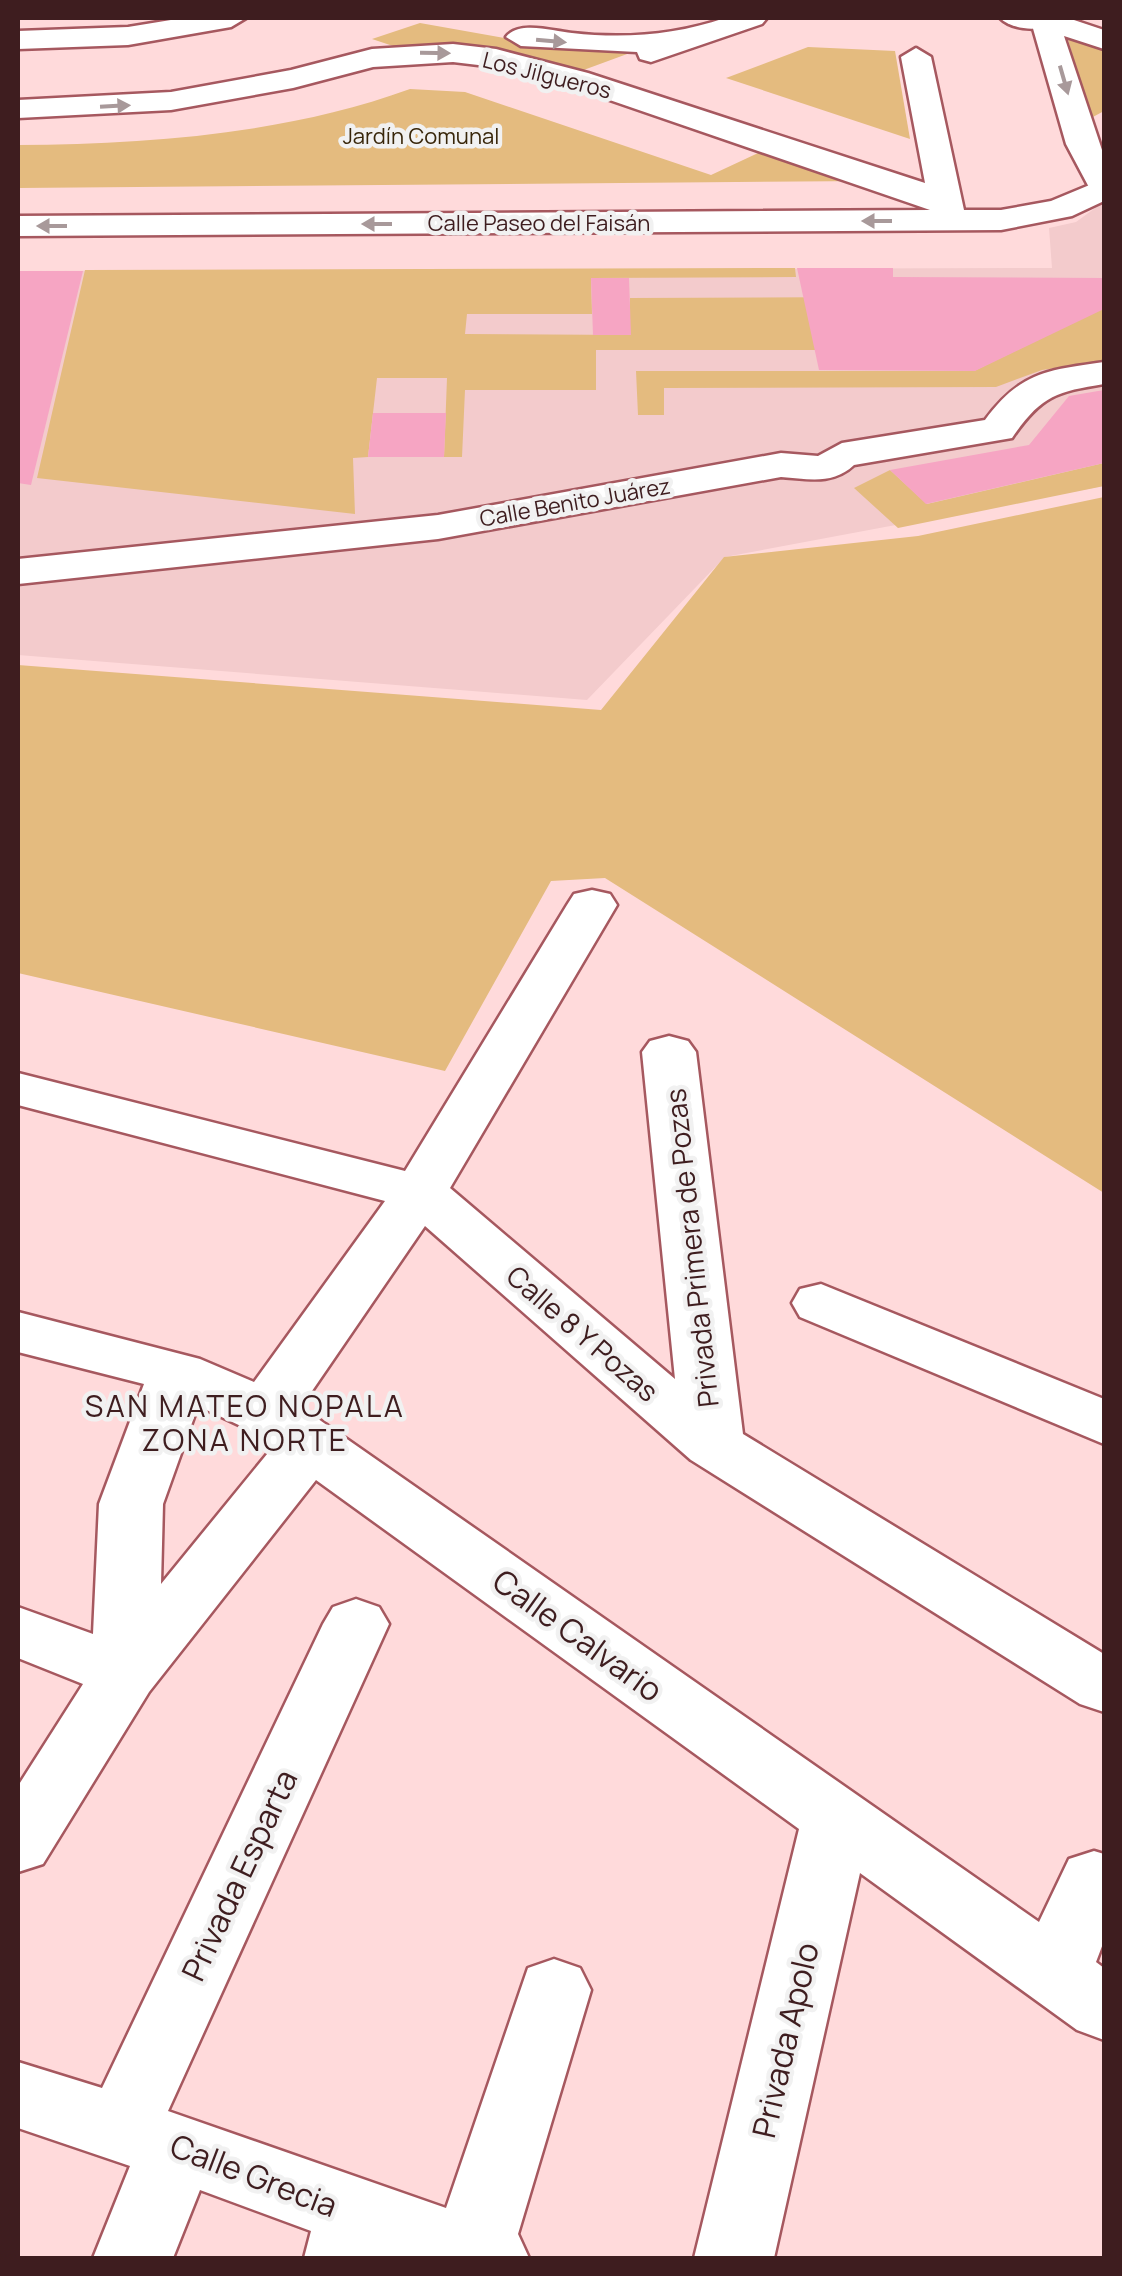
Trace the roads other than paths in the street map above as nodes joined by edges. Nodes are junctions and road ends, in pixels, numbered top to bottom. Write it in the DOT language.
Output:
graph roads {
  1 [pos="232,18"];
  2 [pos="752,18"];
  3 [pos="1034,18"];
  4 [pos="455,25"];
  5 [pos="18,40"];
  6 [pos="1104,40"];
  7 [pos="684,42"];
  8 [pos="916,57"];
  9 [pos="577,79"];
  10 [pos="18,109"];
  11 [pos="1093,134"];
  12 [pos="1104,187"];
  13 [pos="1104,201"];
  14 [pos="1060,209"];
  15 [pos="947,211"];
  16 [pos="18,226"];
  17 [pos="1104,372"];
  18 [pos="1016,402"];
  19 [pos="792,475"];
  20 [pos="693,480"];
  21 [pos="376,497"];
  22 [pos="18,572"];
  23 [pos="18,587"];
  24 [pos="18,596"];
  25 [pos="592,905"];
  26 [pos="669,1052"];
  27 [pos="18,1089"];
  28 [pos="420,1192"];
  29 [pos="821,1303"];
  30 [pos="18,1332"];
  31 [pos="179,1372"];
  32 [pos="1104,1423"];
  33 [pos="288,1427"];
  34 [pos="713,1445"];
  35 [pos="356,1624"];
  36 [pos="18,1632"];
  37 [pos="125,1674"];
  38 [pos="1104,1686"];
  39 [pos="836,1821"];
  40 [pos="18,1844"];
  41 [pos="1094,1880"];
  42 [pos="1080,1989"];
  43 [pos="554,1990"];
  44 [pos="18,2095"];
  45 [pos="150,2136"];
  46 [pos="349,2236"];
  47 [pos="481,2256"];
  48 [pos="132,2258"];
  49 [pos="734,2258"];
  1 -- 5 [label="street"];
  2 -- 7 [label="street"];
  3 -- 6 [label="street"];
  3 -- 11 [label="street, one-way"];
  4 -- 7 [label="street, one-way"];
  7 -- 9 [label="street"];
  8 -- 15 [label="street"];
  10 -- 9 [label="street, Los Jilgueros, one-way"];
  9 -- 15 [label="street, Los Jilgueros"];
  11 -- 12 [label="street"];
  12 -- 14 [label="street, Calle Paseo del Faisán"];
  13 -- 14 [label="street, Calle Paseo del Faisán"];
  14 -- 15 [label="street, Calle Paseo del Faisán"];
  15 -- 16 [label="street, Calle Paseo del Faisán, one-way"];
  17 -- 18 [label="street, Calle Benito Juárez"];
  18 -- 19 [label="street, Calle Benito Juárez"];
  18 -- 21 [label="street"];
  19 -- 20 [label="street, Calle Benito Juárez"];
  19 -- 24 [label="street"];
  20 -- 22 [label="street, Calle Benito Juárez"];
  20 -- 23 [label="street"];
  25 -- 28 [label="street"];
  26 -- 34 [label="street, Privada Primera de Pozas"];
  27 -- 28 [label="street, Calle 8 Y Pozas"];
  28 -- 33 [label="street"];
  28 -- 34 [label="street, Calle 8 Y Pozas"];
  29 -- 32 [label="street"];
  30 -- 31 [label="street, Calle Calvario"];
  31 -- 33 [label="street, Calle Calvario"];
  31 -- 37 [label="street"];
  33 -- 37 [label="street"];
  33 -- 39 [label="street, Calle Calvario"];
  34 -- 38 [label="street, Calle 8 Y Pozas"];
  35 -- 45 [label="street, Privada Esparta"];
  36 -- 37 [label="street"];
  37 -- 40 [label="street"];
  39 -- 42 [label="street, Calle Calvario"];
  39 -- 49 [label="street, Privada Apolo"];
  41 -- 42 [label="street"];
  43 -- 47 [label="street"];
  44 -- 45 [label="street, Calle Grecia"];
  45 -- 46 [label="street, Calle Grecia"];
  45 -- 48 [label="street, Privada Esparta"];
  46 -- 47 [label="street, Calle Grecia"];
}
